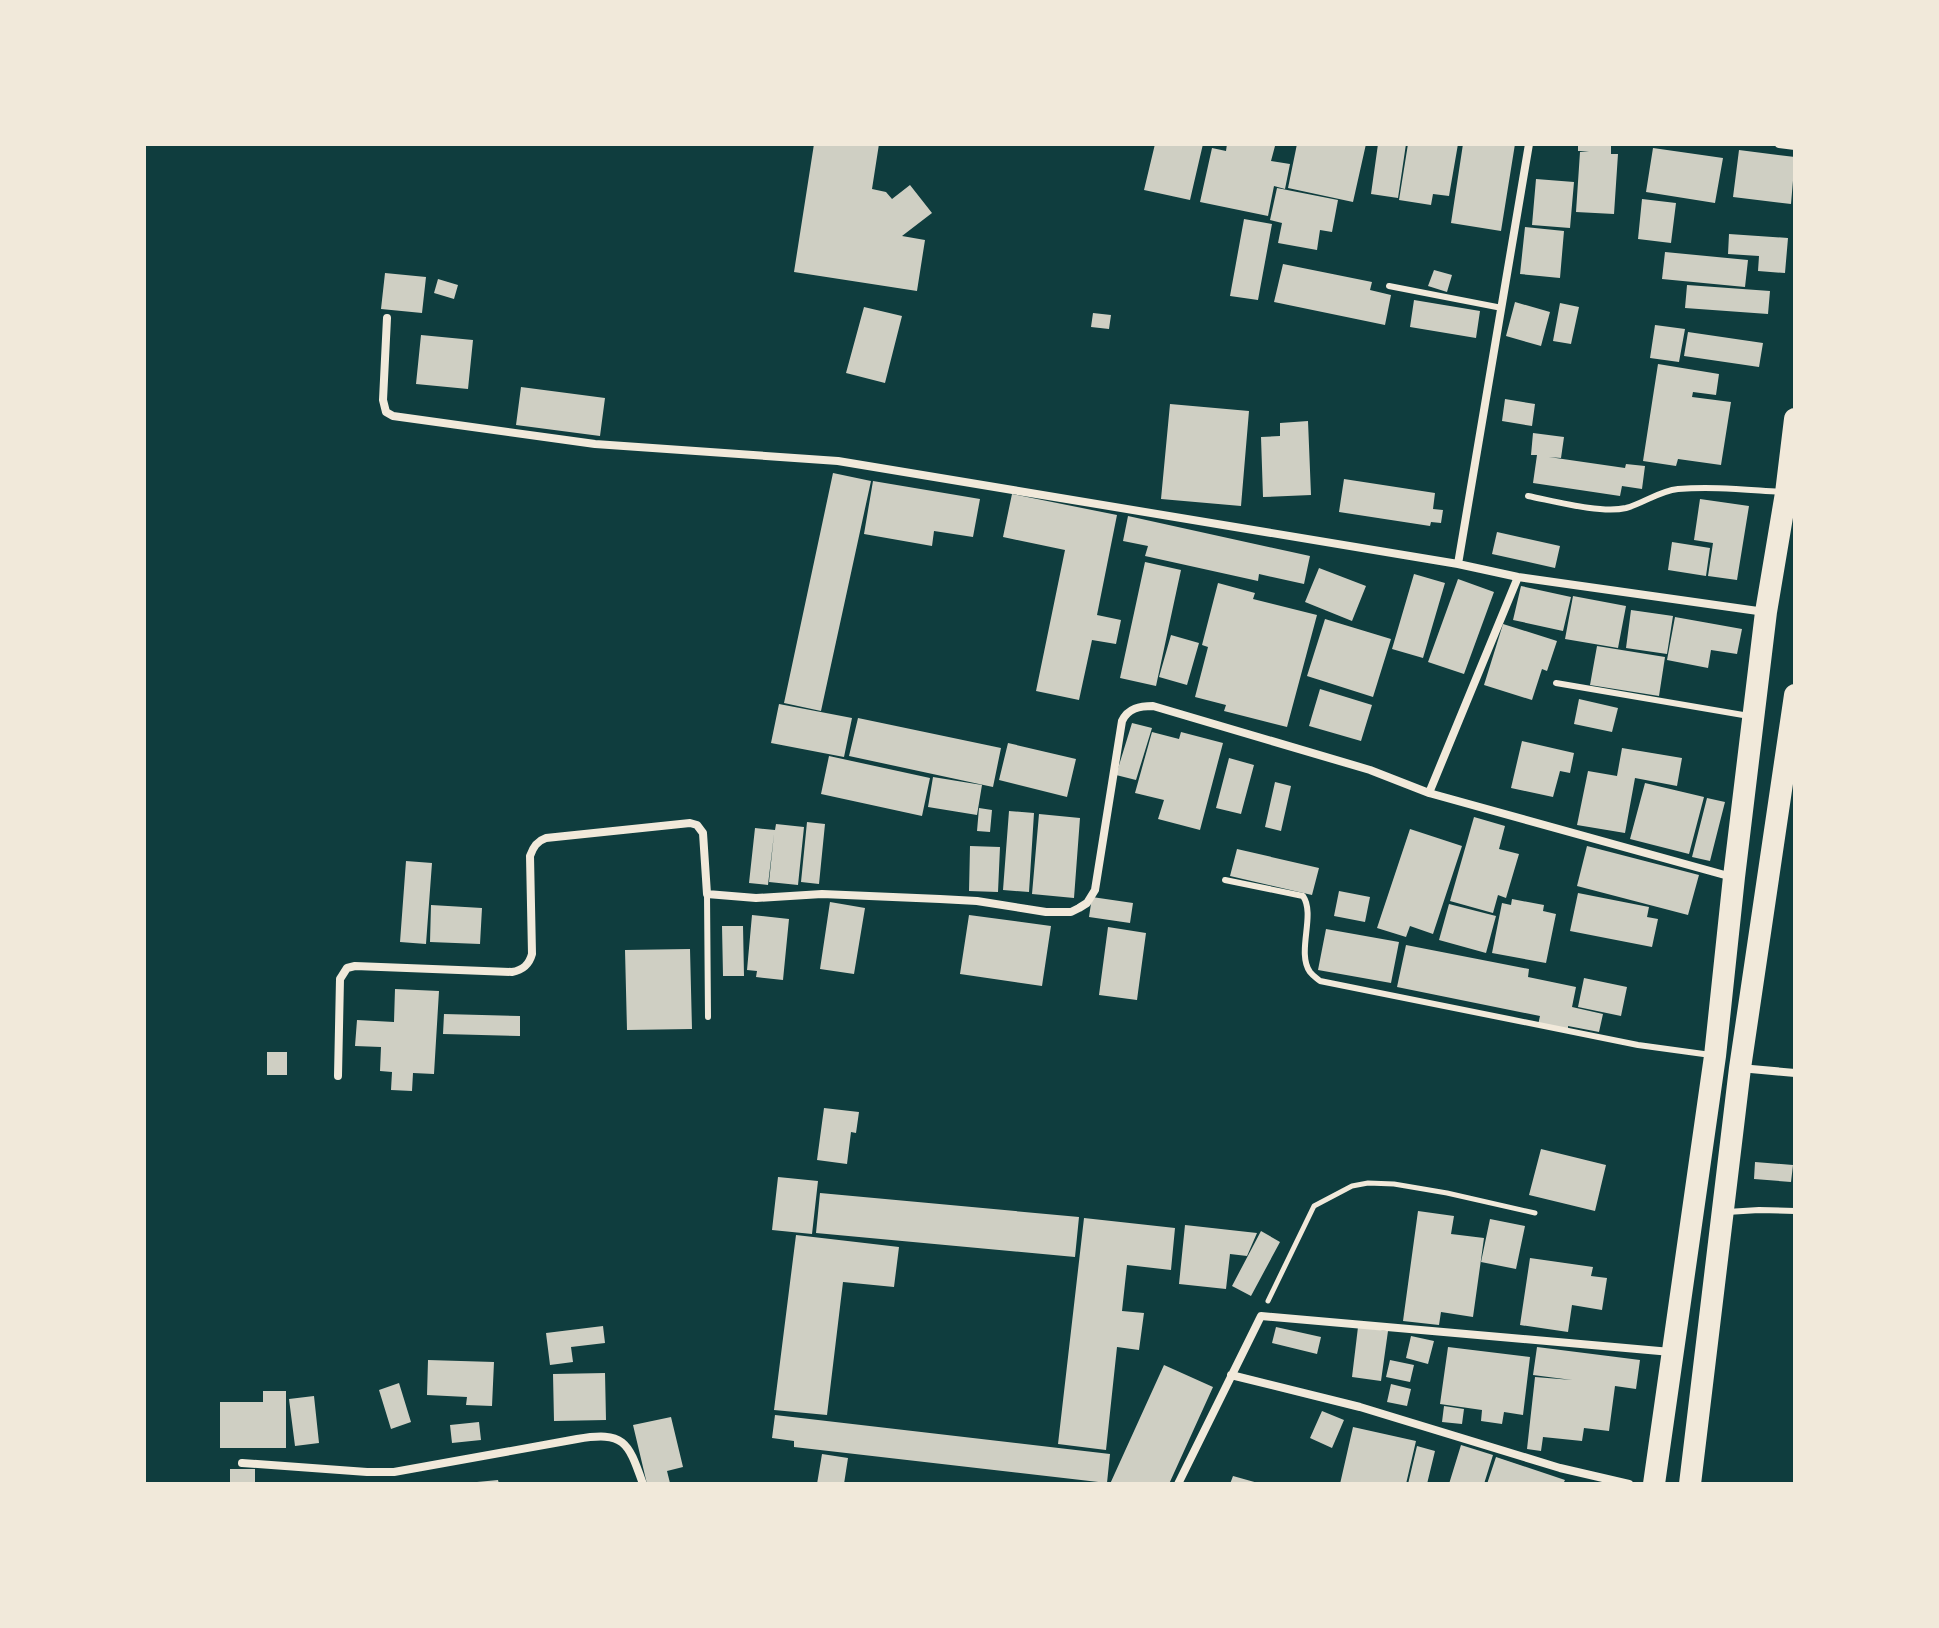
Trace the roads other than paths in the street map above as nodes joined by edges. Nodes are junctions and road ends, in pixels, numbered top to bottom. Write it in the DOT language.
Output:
graph roads {
  1 [pos="1529,144"];
  2 [pos="1779,144"];
  3 [pos="1795,146"];
  4 [pos="1389,286"];
  5 [pos="1502,308"];
  6 [pos="387,318"];
  7 [pos="1795,419"];
  8 [pos="1786,493"];
  9 [pos="1528,496"];
  10 [pos="1458,564"];
  11 [pos="1518,577"];
  12 [pos="1766,612"];
  13 [pos="1556,683"];
  14 [pos="1795,695"];
  15 [pos="1754,717"];
  16 [pos="1788,786"];
  17 [pos="1429,793"];
  18 [pos="1734,877"];
  19 [pos="1225,880"];
  20 [pos="707,894"];
  21 [pos="708,1017"];
  22 [pos="1715,1056"];
  23 [pos="1740,1068"];
  24 [pos="1795,1073"];
  25 [pos="338,1076"];
  26 [pos="1795,1211"];
  27 [pos="1724,1213"];
  28 [pos="1673,1353"];
  29 [pos="1231,1375"];
  30 [pos="242,1463"];
  31 [pos="643,1484"];
  32 [pos="1178,1484"];
  33 [pos="1629,1484"];
  34 [pos="1654,1484"];
  35 [pos="1690,1484"];
  1 -- 5 [label="street"];
  2 -- 3 [label="street"];
  4 -- 5 [label="lane"];
  5 -- 10 [label="street"];
  6 -- 10 [label="street"];
  7 -- 8 [label="highway"];
  8 -- 9 [label="lane"];
  8 -- 12 [label="highway"];
  10 -- 11 [label="street"];
  11 -- 12 [label="street"];
  11 -- 17 [label="street"];
  12 -- 15 [label="highway"];
  13 -- 15 [label="lane"];
  14 -- 16 [label="highway"];
  15 -- 18 [label="highway"];
  16 -- 23 [label="highway"];
  17 -- 18 [label="street"];
  17 -- 20 [label="street"];
  18 -- 22 [label="highway"];
  19 -- 22 [label="lane"];
  20 -- 21 [label="lane"];
  20 -- 25 [label="street"];
  22 -- 28 [label="highway"];
  23 -- 24 [label="street"];
  23 -- 27 [label="highway"];
  26 -- 27 [label="lane"];
  27 -- 35 [label="highway"];
  28 -- 29 [label="street"];
  28 -- 34 [label="highway"];
  29 -- 32 [label="street"];
  29 -- 33 [label="street"];
  30 -- 31 [label="street"];
}
